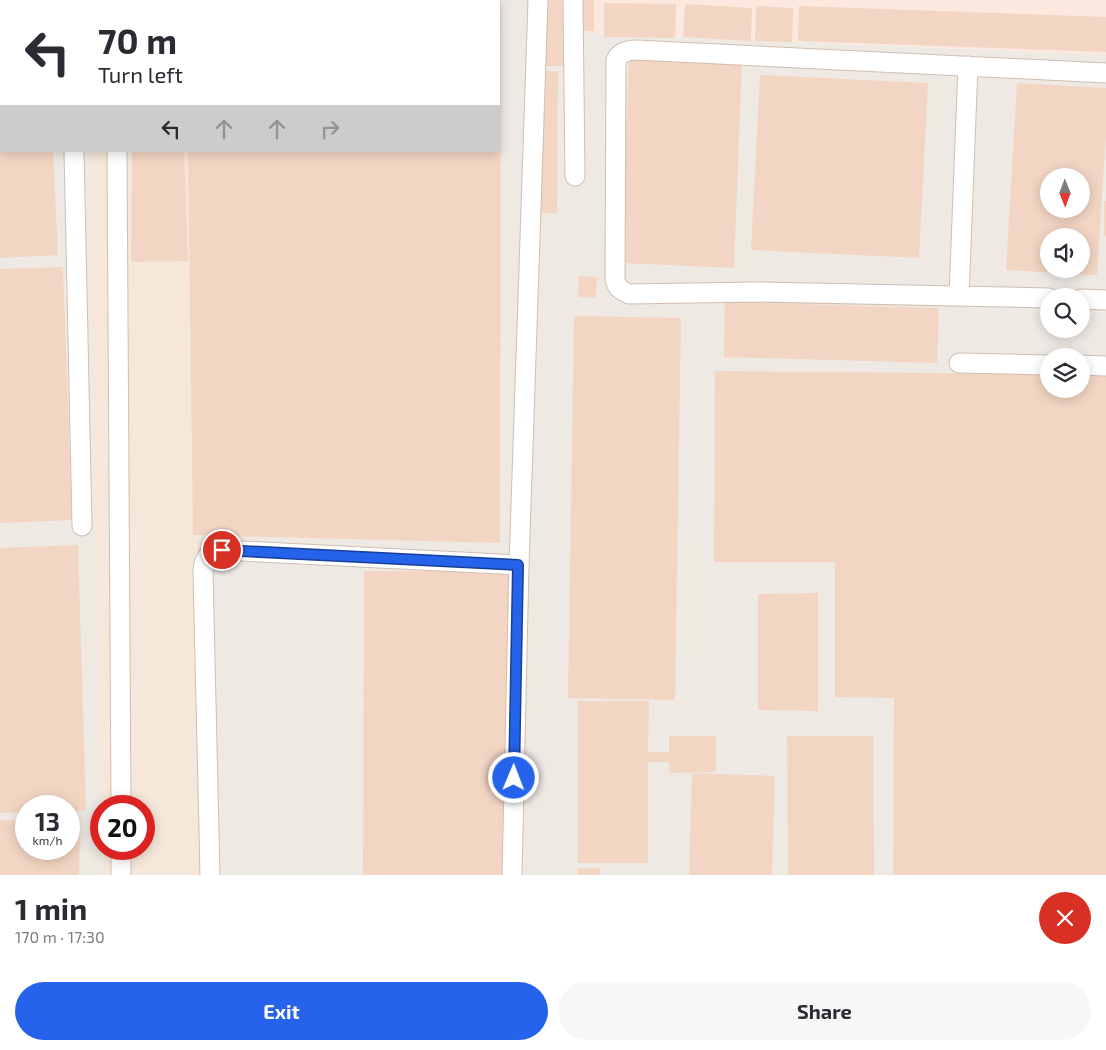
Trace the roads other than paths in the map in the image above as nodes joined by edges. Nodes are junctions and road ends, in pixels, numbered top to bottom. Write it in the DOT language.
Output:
graph roads {
  1 [pos="538,0"];
  2 [pos="573,0"];
  3 [pos="968,66"];
  4 [pos="1106,73"];
  5 [pos="74,152"];
  6 [pos="116,152"];
  7 [pos="575,176"];
  8 [pos="960,296"];
  9 [pos="1040,298"];
  10 [pos="1090,299"];
  11 [pos="1106,300"];
  12 [pos="959,362"];
  13 [pos="1040,365"];
  14 [pos="1090,366"];
  15 [pos="1106,366"];
  16 [pos="82,526"];
  17 [pos="518,565"];
  18 [pos="121,795"];
  19 [pos="121,860"];
  20 [pos="121,875"];
  21 [pos="210,875"];
  22 [pos="512,875"];
  1 -- 17 [label="lane"];
  2 -- 7 [label="lane"];
  3 -- 4 [label="lane"];
  3 -- 8 [label="lane"];
  3 -- 8 [label="lane"];
  5 -- 16 [label="lane"];
  6 -- 18 [label="lane"];
  8 -- 9 [label="lane"];
  10 -- 11 [label="lane"];
  12 -- 13 [label="lane"];
  14 -- 15 [label="lane"];
  17 -- 21 [label="lane"];
  17 -- 22 [label="lane"];
  19 -- 20 [label="lane"];
}
